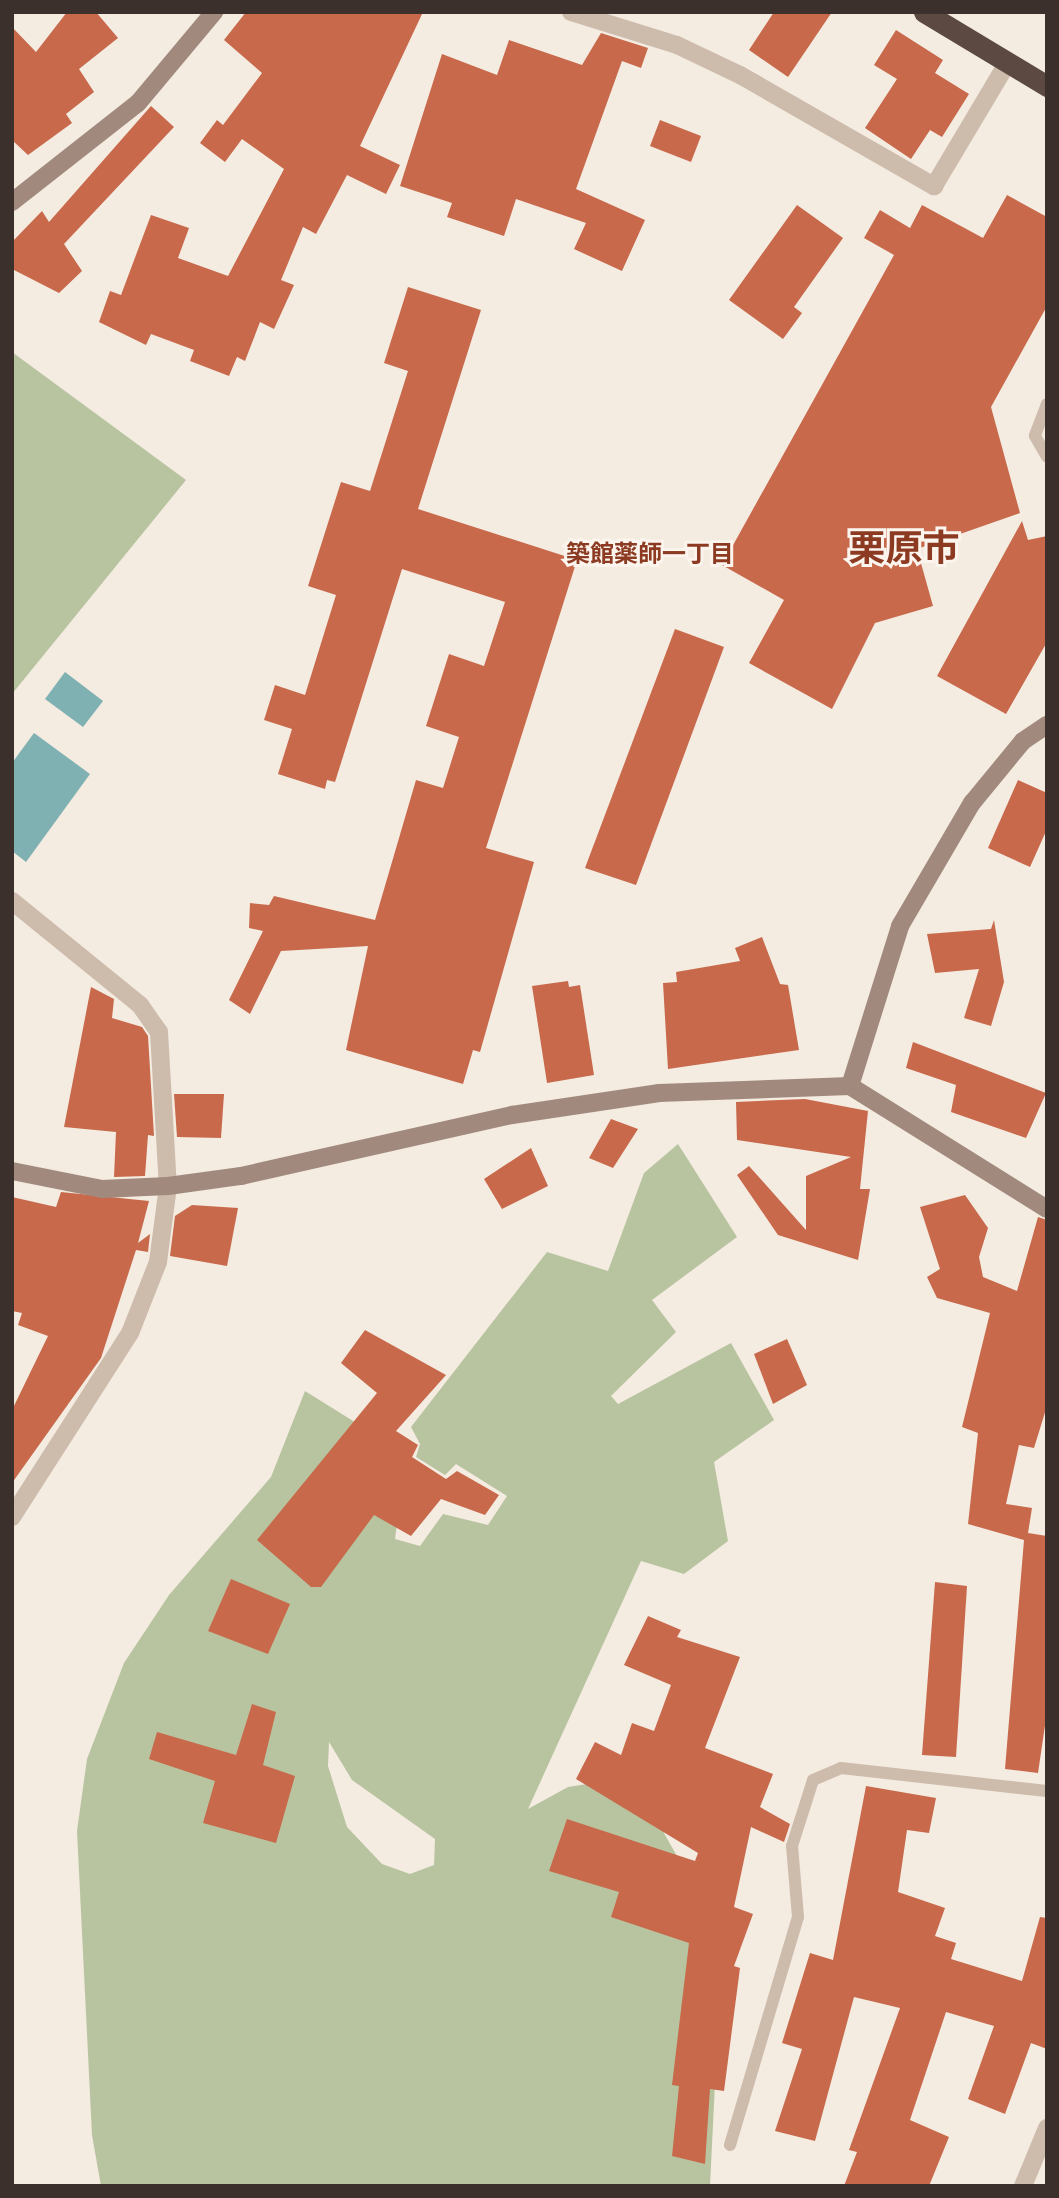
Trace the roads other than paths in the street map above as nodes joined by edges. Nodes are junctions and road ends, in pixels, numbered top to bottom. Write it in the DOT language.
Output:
graph roads {
  1 [pos="214,12"];
  2 [pos="571,12"];
  3 [pos="924,12"];
  4 [pos="1008,62"];
  5 [pos="1047,86"];
  6 [pos="12,202"];
  7 [pos="1047,404"];
  8 [pos="1047,457"];
  9 [pos="1047,725"];
  10 [pos="12,901"];
  11 [pos="850,1086"];
  12 [pos="12,1171"];
  13 [pos="168,1186"];
  14 [pos="1047,1209"];
  15 [pos="12,1517"];
  16 [pos="1047,1791"];
  17 [pos="1047,2128"];
  18 [pos="730,2145"];
  19 [pos="1023,2186"];
  1 -- 6 [label="street"];
  2 -- 4 [label="street"];
  3 -- 4 [label="highway"];
  4 -- 5 [label="highway"];
  7 -- 8 [label="lane"];
  9 -- 11 [label="street"];
  10 -- 13 [label="street"];
  11 -- 13 [label="street"];
  11 -- 14 [label="street"];
  12 -- 13 [label="street"];
  13 -- 15 [label="street"];
  16 -- 18 [label="lane"];
  17 -- 19 [label="street"];
}
